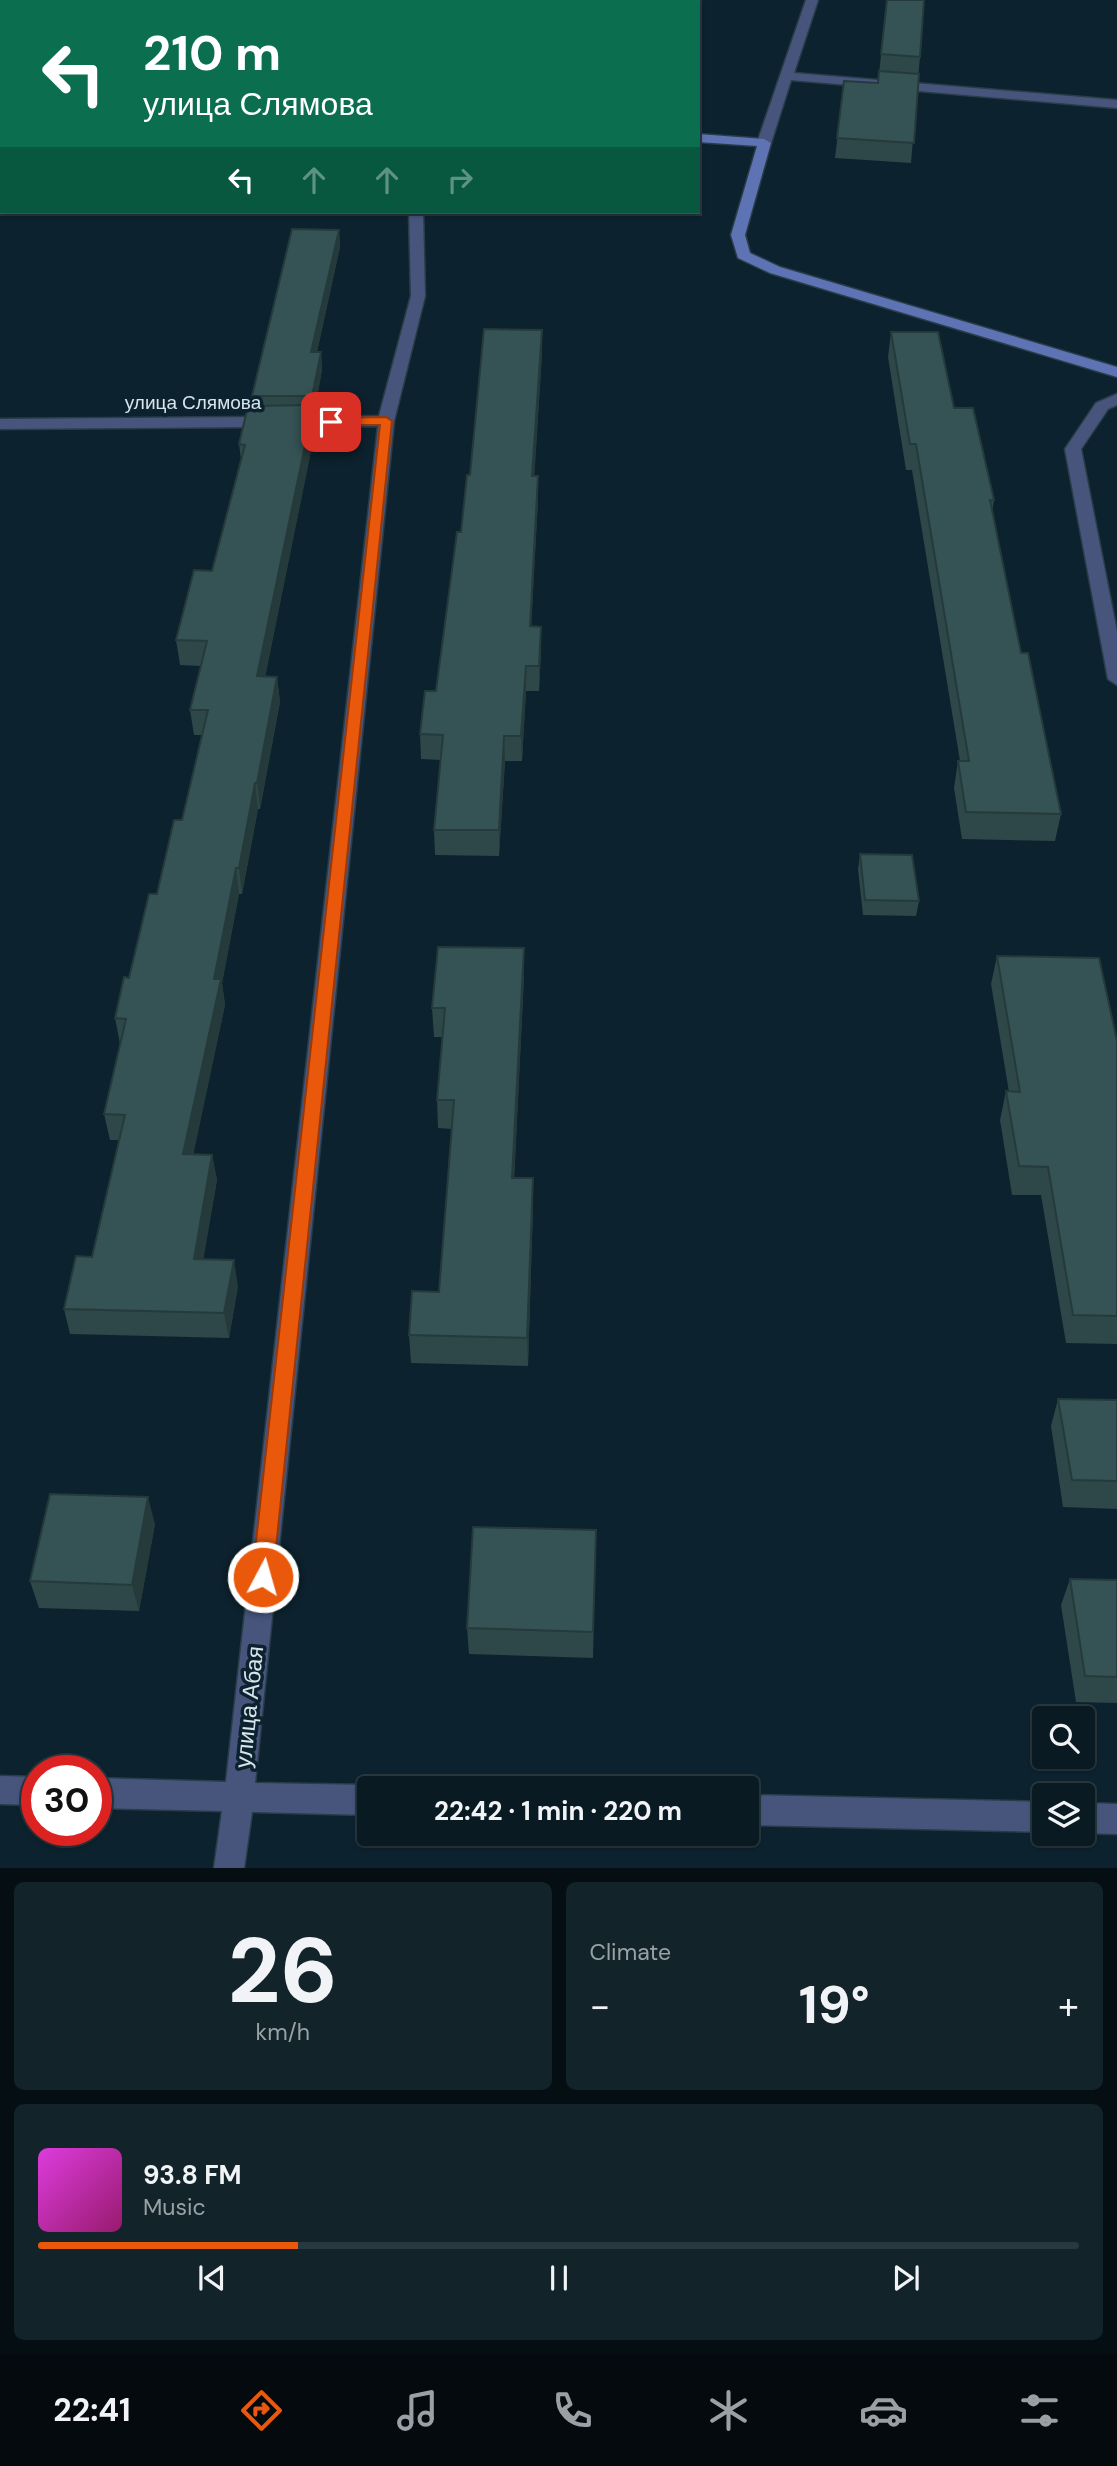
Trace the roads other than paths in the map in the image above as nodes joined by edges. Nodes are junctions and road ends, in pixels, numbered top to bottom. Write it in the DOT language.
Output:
graph roads {
  1 [pos="812,0"];
  2 [pos="787,76"];
  3 [pos="1117,104"];
  4 [pos="700,138"];
  5 [pos="764,143"];
  6 [pos="416,214"];
  7 [pos="1117,372"];
  8 [pos="1117,399"];
  9 [pos="386,421"];
  10 [pos="0,424"];
  11 [pos="1117,679"];
  12 [pos="0,1790"];
  13 [pos="21,1791"];
  14 [pos="112,1793"];
  15 [pos="239,1797"];
  16 [pos="357,1801"];
  17 [pos="759,1810"];
  18 [pos="1032,1817"];
  19 [pos="1095,1818"];
  20 [pos="1117,1819"];
  21 [pos="229,1867"];
  1 -- 2 [label="street"];
  2 -- 3 [label="street"];
  2 -- 5 [label="street"];
  4 -- 5 [label="street"];
  5 -- 7 [label="street"];
  6 -- 9 [label="street, улица Абая"];
  8 -- 11 [label="street"];
  9 -- 10 [label="street, улица Слямова"];
  9 -- 15 [label="street, улица Абая"];
  12 -- 13 [label="street"];
  14 -- 15 [label="street"];
  15 -- 16 [label="street"];
  15 -- 21 [label="street, улица Абая"];
  17 -- 18 [label="street"];
  19 -- 20 [label="street"];
}
